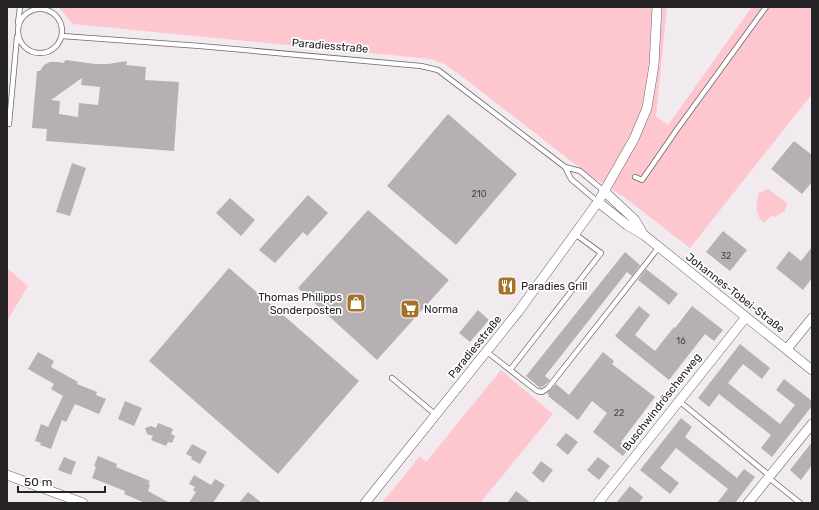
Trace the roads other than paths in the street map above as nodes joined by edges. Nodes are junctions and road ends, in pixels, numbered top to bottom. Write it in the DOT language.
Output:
graph roads {
  1 [pos="20,7"];
  2 [pos="657,7"];
  3 [pos="766,7"];
  4 [pos="18,30"];
  5 [pos="62,36"];
  6 [pos="7,123"];
  7 [pos="564,167"];
  8 [pos="635,177"];
  9 [pos="605,192"];
  10 [pos="598,202"];
  11 [pos="575,234"];
  12 [pos="644,235"];
  13 [pos="659,247"];
  14 [pos="746,317"];
  15 [pos="812,318"];
  16 [pos="787,349"];
  17 [pos="487,352"];
  18 [pos="510,370"];
  19 [pos="812,370"];
  20 [pos="392,378"];
  21 [pos="679,401"];
  22 [pos="436,415"];
  23 [pos="812,424"];
  24 [pos="7,475"];
  25 [pos="770,477"];
  26 [pos="83,503"];
  27 [pos="364,503"];
  28 [pos="598,503"];
  29 [pos="748,503"];
  30 [pos="800,503"];
  1 -- 4 [label="lane"];
  2 -- 9 [label="street, Paradiesstraße"];
  3 -- 8 [label="lane"];
  4 -- 5 [label="lane"];
  4 -- 5 [label="lane"];
  4 -- 6 [label="lane"];
  5 -- 7 [label="lane, Paradiesstraße"];
  7 -- 9 [label="lane, Paradiesstraße"];
  7 -- 10 [label="lane, Paradiesstraße"];
  9 -- 10 [label="street, Paradiesstraße"];
  9 -- 12 [label="street, Johannes-Tobei-Straße"];
  10 -- 11 [label="street, Paradiesstraße"];
  10 -- 12 [label="street, Johannes-Tobei-Straße"];
  11 -- 17 [label="street, Paradiesstraße"];
  11 -- 18 [label="lane"];
  12 -- 13 [label="street, Johannes-Tobei-Straße"];
  13 -- 14 [label="street, Johannes-Tobei-Straße"];
  13 -- 18 [label="lane"];
  14 -- 16 [label="street, Johannes-Tobei-Straße"];
  14 -- 21 [label="street, Buschwindröschenweg"];
  15 -- 16 [label="street"];
  16 -- 19 [label="street, Johannes-Tobei-Straße"];
  17 -- 18 [label="lane"];
  17 -- 22 [label="street, Paradiesstraße"];
  20 -- 22 [label="lane"];
  21 -- 25 [label="lane"];
  21 -- 28 [label="street, Buschwindröschenweg"];
  22 -- 27 [label="street, Paradiesstraße"];
  23 -- 25 [label="street"];
  24 -- 26 [label="street"];
  25 -- 29 [label="street"];
  25 -- 30 [label="lane"];
}
